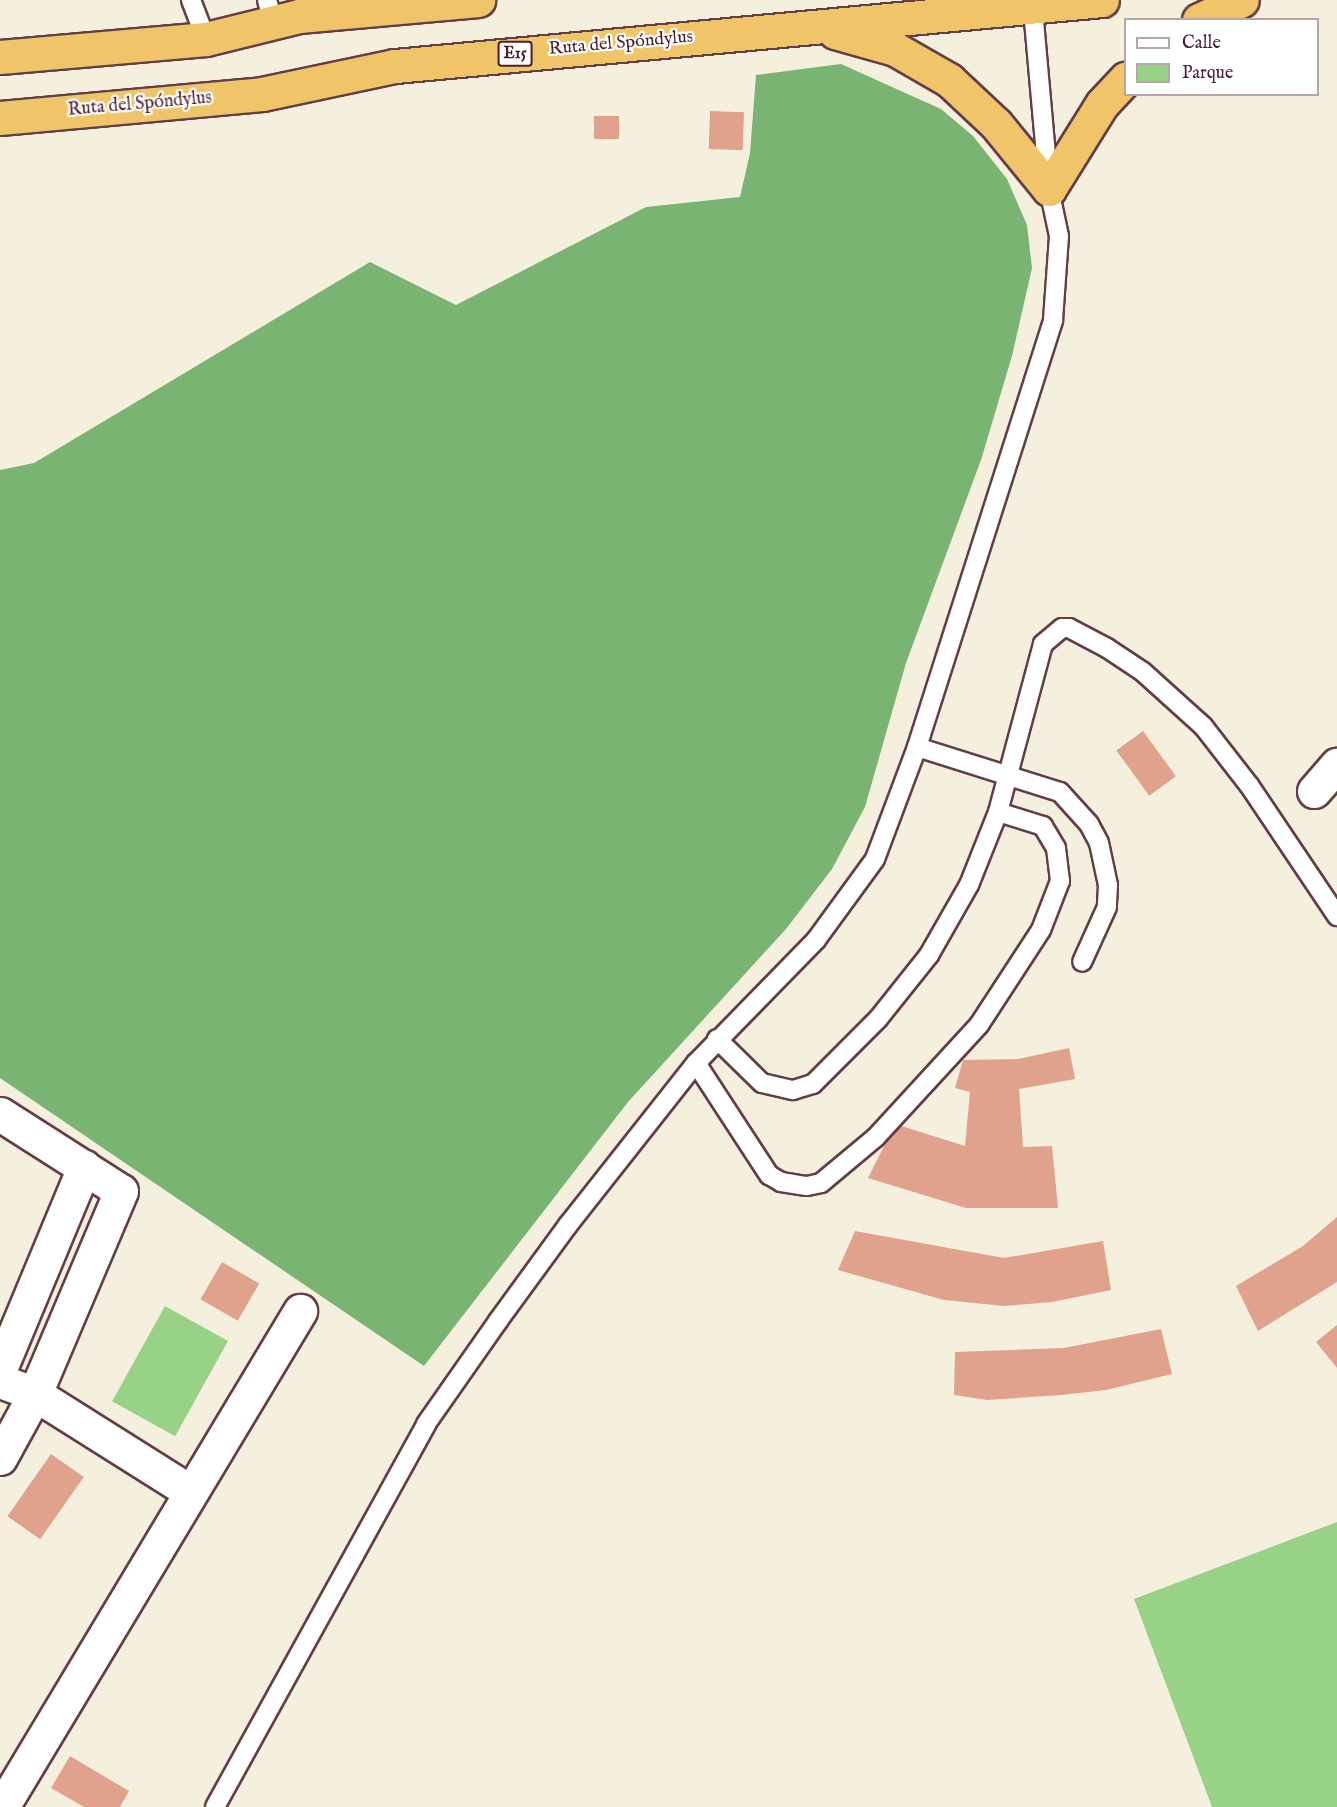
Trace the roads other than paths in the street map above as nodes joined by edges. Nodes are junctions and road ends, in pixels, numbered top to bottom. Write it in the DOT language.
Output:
graph roads {
  1 [pos="190,0"];
  2 [pos="478,0"];
  3 [pos="1102,0"];
  4 [pos="1242,0"];
  5 [pos="1032,2"];
  6 [pos="270,12"];
  7 [pos="1203,18"];
  8 [pos="820,27"];
  9 [pos="206,39"];
  10 [pos="0,57"];
  11 [pos="1124,79"];
  12 [pos="0,118"];
  13 [pos="1049,189"];
  14 [pos="917,747"];
  15 [pos="1337,765"];
  16 [pos="1009,775"];
  17 [pos="1314,791"];
  18 [pos="998,812"];
  19 [pos="1337,916"];
  20 [pos="1082,962"];
  21 [pos="717,1039"];
  22 [pos="696,1063"];
  23 [pos="0,1114"];
  24 [pos="84,1167"];
  25 [pos="300,1311"];
  26 [pos="0,1369"];
  27 [pos="0,1381"];
  28 [pos="35,1394"];
  29 [pos="0,1458"];
  30 [pos="189,1491"];
  31 [pos="2,1807"];
  32 [pos="215,1807"];
  1 -- 9 [label="lane"];
  2 -- 6 [label="highway"];
  3 -- 5 [label="highway, Ruta del Spóndylus / E15"];
  4 -- 7 [label="highway"];
  5 -- 8 [label="highway, Ruta del Spóndylus / E15"];
  5 -- 13 [label="lane"];
  6 -- 9 [label="highway"];
  8 -- 12 [label="highway, Ruta del Spóndylus / E15"];
  8 -- 13 [label="highway"];
  9 -- 10 [label="highway"];
  11 -- 13 [label="highway"];
  13 -- 14 [label="lane"];
  14 -- 16 [label="lane"];
  14 -- 21 [label="lane"];
  15 -- 17 [label="street"];
  16 -- 18 [label="lane"];
  16 -- 19 [label="lane"];
  16 -- 20 [label="lane"];
  18 -- 21 [label="lane"];
  18 -- 22 [label="lane"];
  21 -- 22 [label="lane"];
  22 -- 32 [label="lane"];
  23 -- 24 [label="street"];
  24 -- 26 [label="street"];
  24 -- 28 [label="street"];
  25 -- 30 [label="street"];
  27 -- 28 [label="street"];
  28 -- 29 [label="street"];
  28 -- 30 [label="street"];
  30 -- 31 [label="street"];
}
